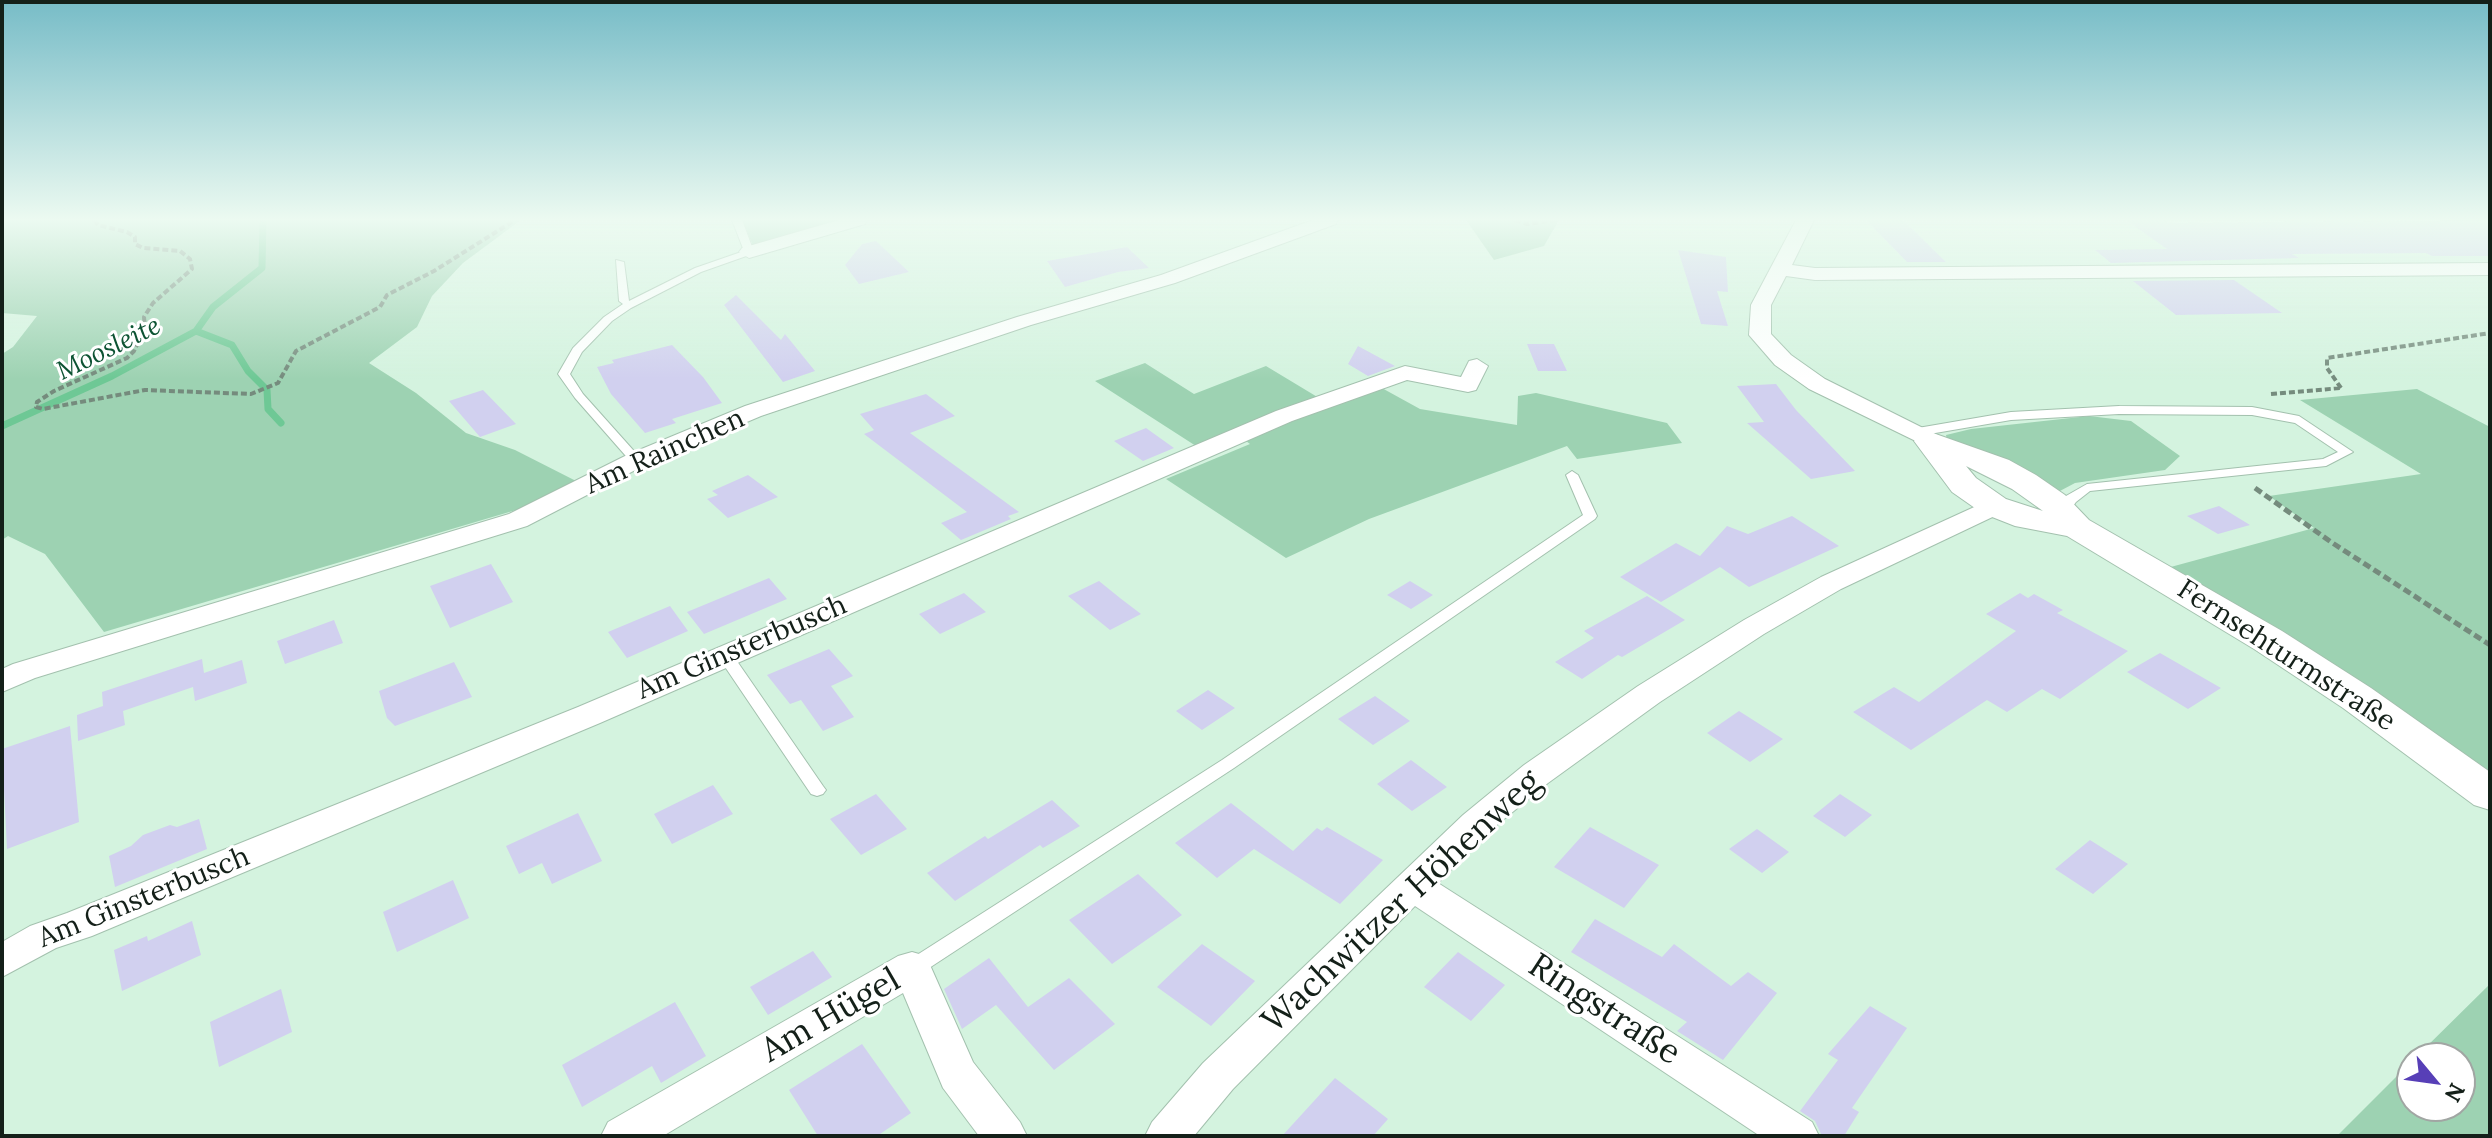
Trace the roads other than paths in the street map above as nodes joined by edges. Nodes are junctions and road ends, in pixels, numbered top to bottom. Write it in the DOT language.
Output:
graph roads {
  1 [pos="620,273"];
  2 [pos="692,273"];
  3 [pos="1184,273"];
  4 [pos="1777,273"];
  5 [pos="1809,273"];
  6 [pos="1936,273"];
  7 [pos="624,301"];
  8 [pos="1477,366"];
  9 [pos="1921,437"];
  10 [pos="636,460"];
  11 [pos="1572,475"];
  12 [pos="1994,506"];
  13 [pos="2070,519"];
  14 [pos="725,655"];
  15 [pos="2,682"];
  16 [pos="817,790"];
  17 [pos="2490,794"];
  18 [pos="1412,885"];
  19 [pos="2,961"];
  20 [pos="912,968"];
  21 [pos="623,1136"];
  22 [pos="1005,1136"];
  23 [pos="1167,1136"];
  24 [pos="1797,1136"];
  1 -- 7 [label="lane"];
  2 -- 10 [label="lane"];
  3 -- 10 [label="street, Am Rainchen"];
  4 -- 9 [label="street"];
  5 -- 6 [label="street"];
  8 -- 14 [label="street, Am Ginsterbusch"];
  9 -- 12 [label="street"];
  9 -- 13 [label="street"];
  9 -- 13 [label="lane"];
  10 -- 15 [label="street, Am Rainchen"];
  11 -- 20 [label="lane"];
  12 -- 13 [label="street"];
  12 -- 18 [label="street, Wachwitzer Höhenweg"];
  13 -- 17 [label="street, Fernsehturmstraße"];
  14 -- 16 [label="lane"];
  14 -- 19 [label="street, Am Ginsterbusch"];
  18 -- 23 [label="street, Wachwitzer Höhenweg"];
  18 -- 24 [label="street, Ringstraße"];
  20 -- 21 [label="street, Am Hügel"];
  20 -- 22 [label="street, Am Hügel"];
}
